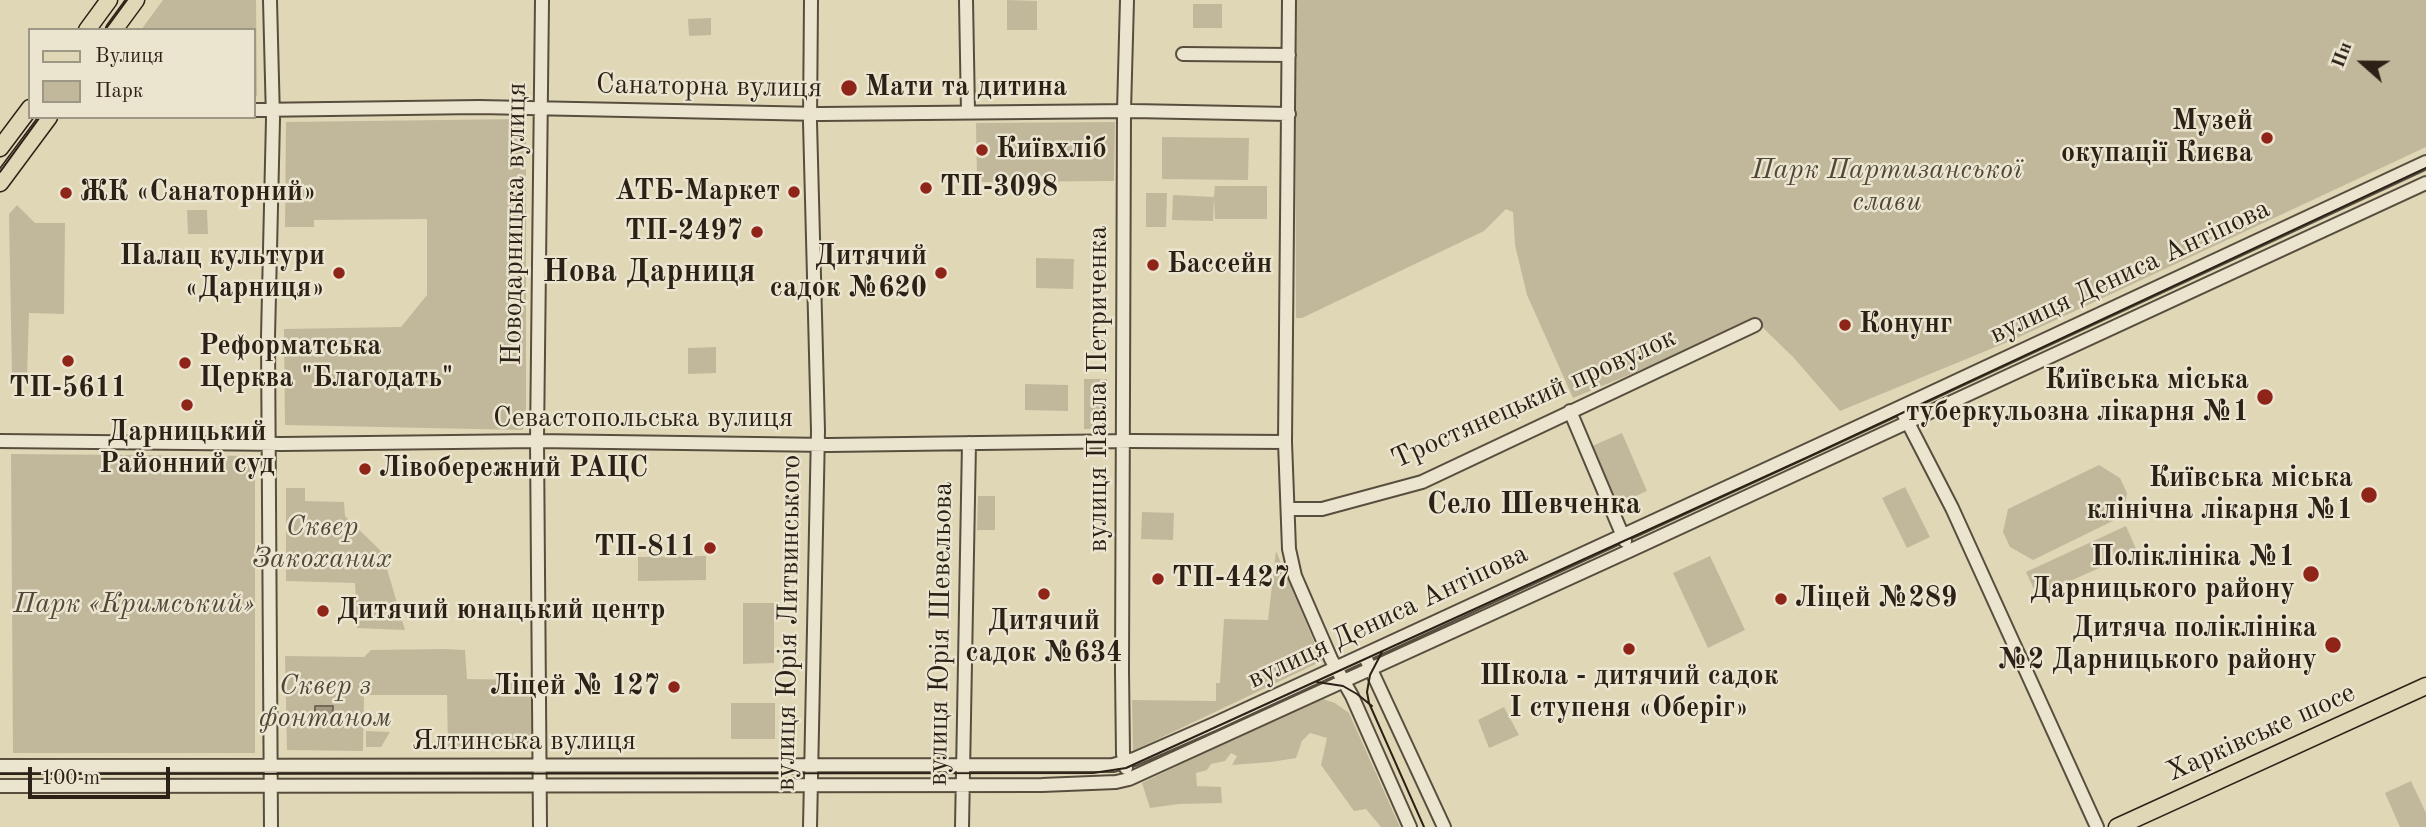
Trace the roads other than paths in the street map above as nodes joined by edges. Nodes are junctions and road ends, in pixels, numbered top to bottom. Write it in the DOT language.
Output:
graph roads {
  1 [pos="109,0"];
  2 [pos="136,0"];
  3 [pos="270,0"];
  4 [pos="542,0"];
  5 [pos="811,0"];
  6 [pos="966,0"];
  7 [pos="1127,0"];
  8 [pos="1289,0"];
  9 [pos="88,28"];
  10 [pos="115,28"];
  11 [pos="1183,54"];
  12 [pos="1289,54"];
  13 [pos="542,108"];
  14 [pos="273,109"];
  15 [pos="256,110"];
  16 [pos="28,111"];
  17 [pos="1124,111"];
  18 [pos="968,112"];
  19 [pos="810,113"];
  20 [pos="1289,114"];
  21 [pos="48,119"];
  22 [pos="0,148"];
  23 [pos="2426,162"];
  24 [pos="0,183"];
  25 [pos="2426,183"];
  26 [pos="1755,325"];
  27 [pos="1901,407"];
  28 [pos="1570,411"];
  29 [pos="1908,422"];
  30 [pos="0,441"];
  31 [pos="1123,441"];
  32 [pos="537,442"];
  33 [pos="1285,442"];
  34 [pos="969,443"];
  35 [pos="268,444"];
  36 [pos="818,444"];
  37 [pos="1288,509"];
  38 [pos="1622,536"];
  39 [pos="1629,551"];
  40 [pos="1364,655"];
  41 [pos="1335,668"];
  42 [pos="1371,669"];
  43 [pos="1343,681"];
  44 [pos="2426,686"];
  45 [pos="1124,762"];
  46 [pos="0,766"];
  47 [pos="271,766"];
  48 [pos="540,766"];
  49 [pos="810,766"];
  50 [pos="964,766"];
  51 [pos="1129,779"];
  52 [pos="271,785"];
  53 [pos="540,785"];
  54 [pos="810,785"];
  55 [pos="963,785"];
  56 [pos="0,786"];
  57 [pos="271,827"];
  58 [pos="540,827"];
  59 [pos="810,827"];
  60 [pos="962,827"];
  61 [pos="1410,827"];
  62 [pos="1444,827"];
  63 [pos="2096,827"];
  64 [pos="2117,827"];
  1 -- 9 [label="main road"];
  2 -- 10 [label="main road"];
  3 -- 14 [label="street"];
  4 -- 13 [label="street, Новодарницька вулиця"];
  5 -- 19 [label="street, вулиця Юрія Литвинського"];
  6 -- 18 [label="street"];
  7 -- 17 [label="street, вулиця Павла Петриченка"];
  8 -- 12 [label="street"];
  11 -- 12 [label="street"];
  12 -- 20 [label="street"];
  13 -- 14 [label="street, Санаторна вулиця"];
  13 -- 19 [label="street, Санаторна вулиця"];
  13 -- 32 [label="street, Новодарницька вулиця"];
  14 -- 15 [label="street, Санаторна вулиця"];
  14 -- 35 [label="street"];
  16 -- 22 [label="main road"];
  17 -- 18 [label="street, Санаторна вулиця"];
  17 -- 20 [label="street, Санаторна вулиця"];
  17 -- 31 [label="street, вулиця Павла Петриченка"];
  18 -- 19 [label="street, Санаторна вулиця"];
  19 -- 36 [label="street, вулиця Юрія Литвинського"];
  20 -- 33 [label="street"];
  21 -- 24 [label="main road"];
  23 -- 27 [label="street, вулиця Дениса Антіпова"];
  25 -- 29 [label="street, вулиця Дениса Антіпова"];
  26 -- 28 [label="street, Тростянецький провулок"];
  27 -- 29 [label="street"];
  27 -- 38 [label="street, вулиця Дениса Антіпова"];
  28 -- 37 [label="street, Тростянецький провулок"];
  28 -- 38 [label="street"];
  29 -- 39 [label="street, вулиця Дениса Антіпова"];
  29 -- 63 [label="street"];
  30 -- 35 [label="street, Севастопольська вулиця"];
  31 -- 33 [label="street, Севастопольська вулиця"];
  31 -- 34 [label="street, Севастопольська вулиця"];
  31 -- 45 [label="street, вулиця Павла Петриченка"];
  32 -- 35 [label="street, Севастопольська вулиця"];
  32 -- 36 [label="street, Севастопольська вулиця"];
  32 -- 48 [label="street, Новодарницька вулиця"];
  33 -- 37 [label="street"];
  34 -- 36 [label="street, Севастопольська вулиця"];
  34 -- 50 [label="street, вулиця Юрія Шевельова"];
  35 -- 47 [label="street"];
  36 -- 49 [label="street, вулиця Юрія Литвинського"];
  37 -- 41 [label="street"];
  38 -- 39 [label="street"];
  38 -- 40 [label="street, вулиця Дениса Антіпова"];
  39 -- 42 [label="street, вулиця Дениса Антіпова"];
  40 -- 41 [label="street, вулиця Дениса Антіпова"];
  40 -- 42 [label="street"];
  41 -- 43 [label="street"];
  41 -- 45 [label="street, вулиця Дениса Антіпова"];
  42 -- 43 [label="street, вулиця Дениса Антіпова"];
  42 -- 62 [label="street"];
  43 -- 51 [label="street, вулиця Дениса Антіпова"];
  43 -- 61 [label="street"];
  44 -- 64 [label="main road, Харківське шосе"];
  45 -- 50 [label="street, вулиця Дениса Антіпова"];
  45 -- 51 [label="street, вулиця Павла Петриченка"];
  46 -- 47 [label="street, Ялтинська вулиця"];
  47 -- 48 [label="street, Ялтинська вулиця"];
  47 -- 52 [label="street"];
  48 -- 49 [label="street, Ялтинська вулиця"];
  48 -- 53 [label="street, Новодарницька вулиця"];
  49 -- 50 [label="street, Ялтинська вулиця"];
  49 -- 54 [label="street, вулиця Юрія Литвинського"];
  50 -- 55 [label="street, вулиця Юрія Шевельова"];
  51 -- 55 [label="street, вулиця Дениса Антіпова"];
  52 -- 53 [label="street, Ялтинська вулиця"];
  52 -- 56 [label="street, Ялтинська вулиця"];
  52 -- 57 [label="street"];
  53 -- 54 [label="street, Ялтинська вулиця"];
  53 -- 58 [label="street, Новодарницька вулиця"];
  54 -- 55 [label="street, Ялтинська вулиця"];
  54 -- 59 [label="street, вулиця Юрія Литвинського"];
  55 -- 60 [label="street, вулиця Юрія Шевельова"];
}
